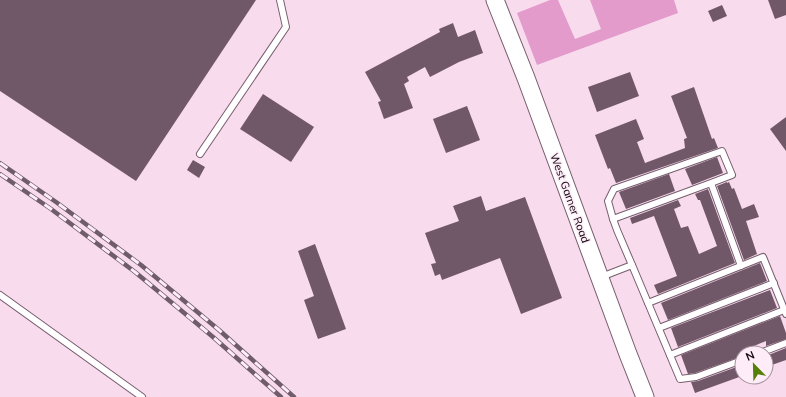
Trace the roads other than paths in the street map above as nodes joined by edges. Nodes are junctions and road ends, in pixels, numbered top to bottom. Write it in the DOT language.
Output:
graph roads {
  1 [pos="280,0"];
  2 [pos="495,0"];
  3 [pos="200,154"];
  4 [pos="711,183"];
  5 [pos="613,219"];
  6 [pos="632,265"];
  7 [pos="741,266"];
  8 [pos="599,277"];
  9 [pos="774,283"];
  10 [pos="0,295"];
  11 [pos="648,303"];
  12 [pos="785,312"];
  13 [pos="659,328"];
  14 [pos="786,343"];
  15 [pos="774,348"];
  16 [pos="670,355"];
  17 [pos="734,363"];
  18 [pos="142,397"];
  19 [pos="645,397"];
  1 -- 3 [label="lane"];
  2 -- 8 [label="main road, West Garner Road"];
  4 -- 5 [label="lane"];
  4 -- 5 [label="lane"];
  4 -- 7 [label="lane"];
  5 -- 6 [label="lane"];
  6 -- 8 [label="lane"];
  6 -- 11 [label="lane"];
  7 -- 9 [label="lane"];
  7 -- 11 [label="lane"];
  8 -- 19 [label="main road, West Garner Road"];
  9 -- 12 [label="lane"];
  9 -- 13 [label="lane"];
  10 -- 18 [label="lane"];
  11 -- 13 [label="lane"];
  12 -- 16 [label="lane"];
  13 -- 16 [label="lane"];
  14 -- 15 [label="lane"];
  16 -- 17 [label="lane"];
}
